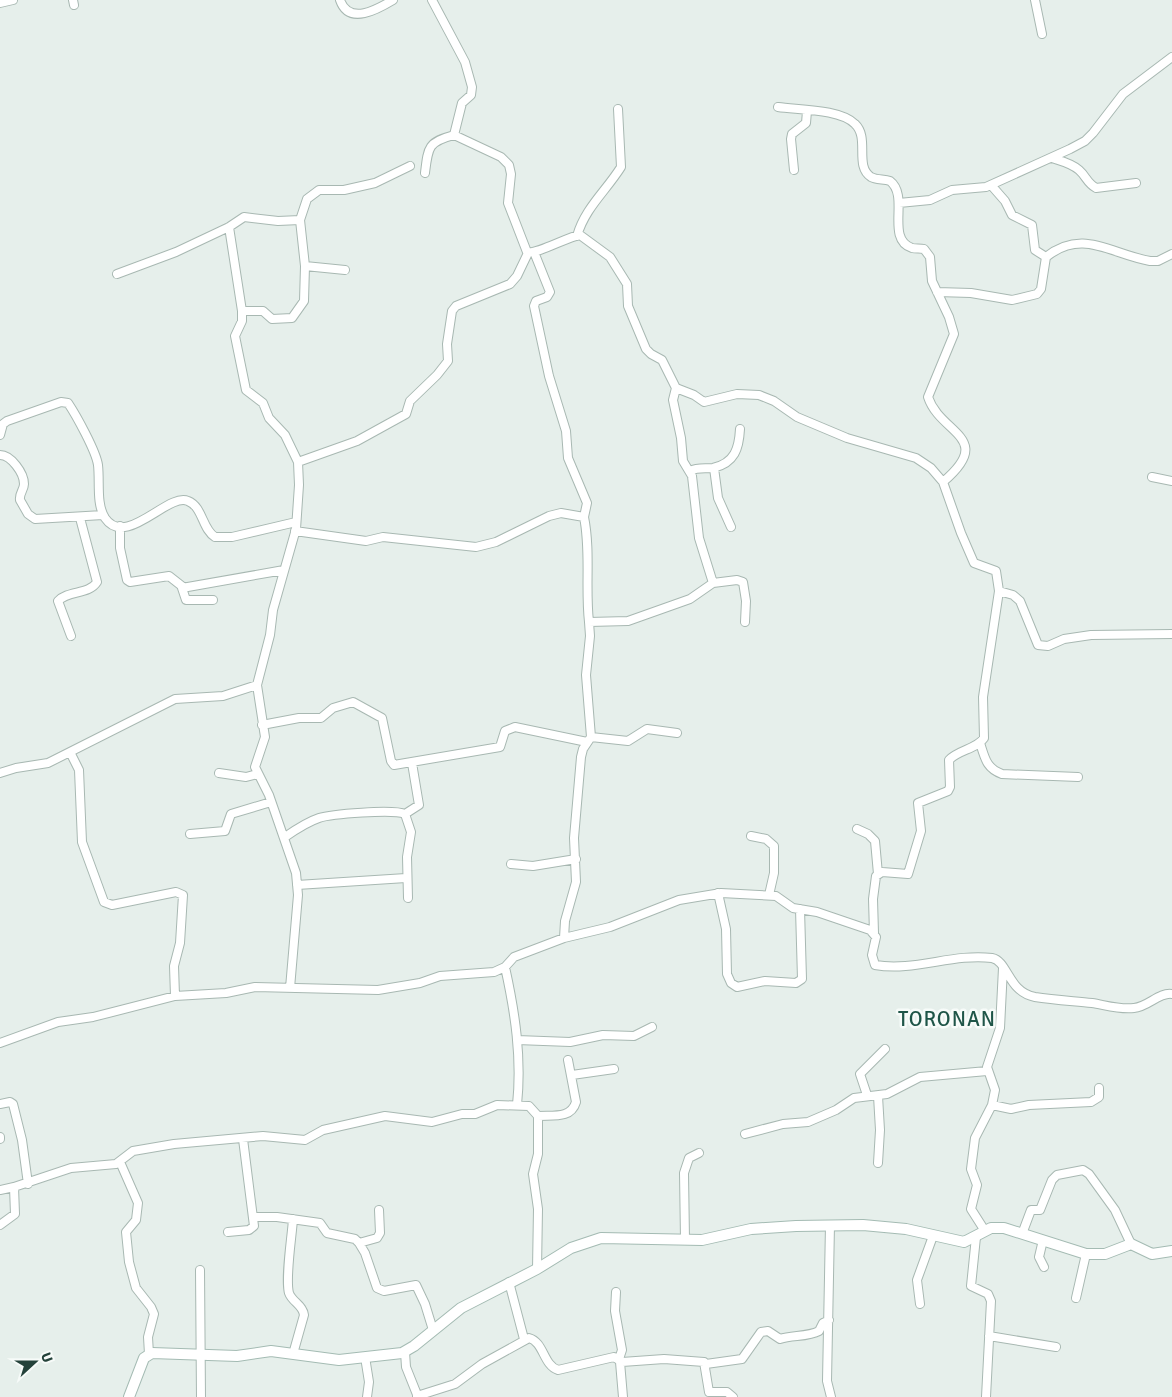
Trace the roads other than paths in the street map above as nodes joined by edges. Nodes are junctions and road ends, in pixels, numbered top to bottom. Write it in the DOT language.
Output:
graph roads {
  1 [pos="13,0"];
  2 [pos="340,0"];
  3 [pos="393,0"];
  4 [pos="432,0"];
  5 [pos="1035,0"];
  6 [pos="0,3"];
  7 [pos="1042,34"];
  8 [pos="1172,57"];
  9 [pos="778,107"];
  10 [pos="618,109"];
  11 [pos="807,111"];
  12 [pos="454,135"];
  13 [pos="1052,158"];
  14 [pos="410,166"];
  15 [pos="794,170"];
  16 [pos="426,173"];
  17 [pos="1136,183"];
  18 [pos="991,185"];
  19 [pos="899,203"];
  20 [pos="300,220"];
  21 [pos="229,227"];
  22 [pos="577,236"];
  23 [pos="531,252"];
  24 [pos="1172,254"];
  25 [pos="1046,256"];
  26 [pos="305,266"];
  27 [pos="345,270"];
  28 [pos="117,274"];
  29 [pos="938,292"];
  30 [pos="242,311"];
  31 [pos="676,388"];
  32 [pos="740,429"];
  33 [pos="0,435"];
  34 [pos="0,455"];
  35 [pos="298,462"];
  36 [pos="714,468"];
  37 [pos="690,471"];
  38 [pos="1152,477"];
  39 [pos="1172,481"];
  40 [pos="943,482"];
  41 [pos="104,515"];
  42 [pos="584,517"];
  43 [pos="80,518"];
  44 [pos="296,522"];
  45 [pos="120,526"];
  46 [pos="732,527"];
  47 [pos="295,531"];
  48 [pos="284,570"];
  49 [pos="713,583"];
  50 [pos="182,587"];
  51 [pos="999,591"];
  52 [pos="213,600"];
  53 [pos="589,622"];
  54 [pos="745,622"];
  55 [pos="1172,634"];
  56 [pos="70,636"];
  57 [pos="257,685"];
  58 [pos="262,725"];
  59 [pos="677,733"];
  60 [pos="589,739"];
  61 [pos="980,743"];
  62 [pos="70,752"];
  63 [pos="412,763"];
  64 [pos="0,773"];
  65 [pos="219,773"];
  66 [pos="257,774"];
  67 [pos="1078,777"];
  68 [pos="271,802"];
  69 [pos="405,814"];
  70 [pos="857,829"];
  71 [pos="190,834"];
  72 [pos="751,836"];
  73 [pos="284,837"];
  74 [pos="576,859"];
  75 [pos="512,864"];
  76 [pos="878,874"];
  77 [pos="406,878"];
  78 [pos="297,885"];
  79 [pos="718,893"];
  80 [pos="769,895"];
  81 [pos="408,898"];
  82 [pos="800,909"];
  83 [pos="874,933"];
  84 [pos="564,938"];
  85 [pos="505,966"];
  86 [pos="1003,966"];
  87 [pos="290,988"];
  88 [pos="1172,994"];
  89 [pos="175,996"];
  90 [pos="652,1027"];
  91 [pos="517,1040"];
  92 [pos="0,1043"];
  93 [pos="885,1049"];
  94 [pos="568,1060"];
  95 [pos="614,1069"];
  96 [pos="987,1071"];
  97 [pos="572,1074"];
  98 [pos="1100,1088"];
  99 [pos="867,1096"];
  100 [pos="878,1096"];
  101 [pos="0,1104"];
  102 [pos="517,1105"];
  103 [pos="992,1105"];
  104 [pos="538,1116"];
  105 [pos="745,1134"];
  106 [pos="243,1138"];
  107 [pos="699,1153"];
  108 [pos="120,1162"];
  109 [pos="878,1163"];
  110 [pos="28,1184"];
  111 [pos="14,1187"];
  112 [pos="0,1190"];
  113 [pos="379,1210"];
  114 [pos="254,1216"];
  115 [pos="293,1219"];
  116 [pos="0,1224"];
  117 [pos="830,1225"];
  118 [pos="985,1231"];
  119 [pos="228,1232"];
  120 [pos="1022,1234"];
  121 [pos="933,1236"];
  122 [pos="976,1238"];
  123 [pos="685,1240"];
  124 [pos="1043,1240"];
  125 [pos="359,1243"];
  126 [pos="1131,1244"];
  127 [pos="1172,1251"];
  128 [pos="1086,1254"];
  129 [pos="1044,1267"];
  130 [pos="537,1269"];
  131 [pos="200,1270"];
  132 [pos="509,1282"];
  133 [pos="616,1292"];
  134 [pos="1076,1298"];
  135 [pos="920,1304"];
  136 [pos="829,1320"];
  137 [pos="433,1330"];
  138 [pos="989,1336"];
  139 [pos="524,1339"];
  140 [pos="1056,1347"];
  141 [pos="405,1352"];
  142 [pos="202,1353"];
  143 [pos="149,1354"];
  144 [pos="293,1354"];
  145 [pos="365,1357"];
  146 [pos="619,1361"];
  147 [pos="706,1364"];
  148 [pos="128,1397"];
  149 [pos="201,1397"];
  150 [pos="367,1397"];
  151 [pos="417,1397"];
  152 [pos="623,1397"];
  153 [pos="733,1397"];
  154 [pos="831,1397"];
  155 [pos="986,1397"];
  1 -- 6 [label="street"];
  2 -- 3 [label="street"];
  4 -- 12 [label="street"];
  5 -- 7 [label="street"];
  8 -- 13 [label="street"];
  9 -- 11 [label="street"];
  10 -- 22 [label="street"];
  11 -- 15 [label="street"];
  11 -- 19 [label="street"];
  12 -- 16 [label="street"];
  12 -- 23 [label="street"];
  13 -- 17 [label="street"];
  13 -- 18 [label="street"];
  14 -- 20 [label="street"];
  18 -- 19 [label="street"];
  18 -- 25 [label="street"];
  19 -- 29 [label="street"];
  20 -- 21 [label="street"];
  20 -- 26 [label="street"];
  21 -- 28 [label="street"];
  21 -- 30 [label="street"];
  22 -- 23 [label="street"];
  22 -- 31 [label="street"];
  23 -- 35 [label="street"];
  23 -- 42 [label="street"];
  24 -- 25 [label="street"];
  25 -- 29 [label="street"];
  26 -- 27 [label="street"];
  26 -- 30 [label="street"];
  29 -- 40 [label="street"];
  30 -- 35 [label="street"];
  31 -- 37 [label="street"];
  31 -- 40 [label="street"];
  32 -- 36 [label="street"];
  33 -- 41 [label="street"];
  34 -- 43 [label="street"];
  35 -- 44 [label="street"];
  36 -- 37 [label="street"];
  36 -- 46 [label="street"];
  37 -- 49 [label="street"];
  38 -- 39 [label="street"];
  40 -- 51 [label="street"];
  41 -- 43 [label="street"];
  41 -- 45 [label="street"];
  42 -- 47 [label="street"];
  42 -- 53 [label="street"];
  43 -- 56 [label="street"];
  44 -- 45 [label="street"];
  44 -- 47 [label="street"];
  45 -- 50 [label="street"];
  47 -- 48 [label="street"];
  48 -- 50 [label="street"];
  48 -- 57 [label="street"];
  49 -- 53 [label="street"];
  49 -- 54 [label="street"];
  50 -- 52 [label="street"];
  51 -- 55 [label="street"];
  51 -- 61 [label="street"];
  53 -- 60 [label="street"];
  57 -- 58 [label="street"];
  57 -- 62 [label="street"];
  58 -- 63 [label="street"];
  58 -- 66 [label="street"];
  59 -- 60 [label="street"];
  60 -- 63 [label="street"];
  60 -- 74 [label="street"];
  61 -- 67 [label="street"];
  61 -- 76 [label="street"];
  62 -- 64 [label="street"];
  62 -- 89 [label="street"];
  63 -- 69 [label="street"];
  65 -- 66 [label="street"];
  66 -- 68 [label="street"];
  68 -- 71 [label="street"];
  68 -- 73 [label="street"];
  69 -- 73 [label="street"];
  69 -- 77 [label="street"];
  70 -- 76 [label="street"];
  72 -- 80 [label="street"];
  73 -- 78 [label="street"];
  74 -- 75 [label="street"];
  74 -- 84 [label="street"];
  76 -- 83 [label="street"];
  77 -- 78 [label="street"];
  77 -- 81 [label="street"];
  78 -- 87 [label="street"];
  79 -- 80 [label="street"];
  79 -- 82 [label="street"];
  79 -- 84 [label="street"];
  80 -- 82 [label="street"];
  82 -- 83 [label="street"];
  83 -- 86 [label="street"];
  84 -- 85 [label="street"];
  85 -- 87 [label="street"];
  85 -- 91 [label="street"];
  86 -- 88 [label="street"];
  86 -- 96 [label="street"];
  87 -- 89 [label="street"];
  89 -- 92 [label="street"];
  90 -- 91 [label="street"];
  91 -- 102 [label="street"];
  93 -- 99 [label="street"];
  94 -- 97 [label="street"];
  95 -- 97 [label="street"];
  96 -- 100 [label="street"];
  96 -- 103 [label="street"];
  97 -- 104 [label="street"];
  98 -- 103 [label="street"];
  99 -- 100 [label="street"];
  99 -- 105 [label="street"];
  100 -- 109 [label="street"];
  101 -- 110 [label="street"];
  102 -- 104 [label="street"];
  102 -- 106 [label="street"];
  103 -- 118 [label="street"];
  104 -- 130 [label="street"];
  106 -- 108 [label="street"];
  106 -- 114 [label="street"];
  107 -- 123 [label="street"];
  108 -- 110 [label="street"];
  108 -- 143 [label="street"];
  110 -- 111 [label="street"];
  111 -- 112 [label="street"];
  111 -- 116 [label="street"];
  113 -- 125 [label="street"];
  114 -- 115 [label="street"];
  114 -- 119 [label="street"];
  115 -- 125 [label="street"];
  115 -- 144 [label="street"];
  117 -- 121 [label="street"];
  117 -- 123 [label="street"];
  117 -- 136 [label="street"];
  118 -- 120 [label="street"];
  118 -- 122 [label="street"];
  120 -- 124 [label="street"];
  120 -- 126 [label="street"];
  121 -- 122 [label="street"];
  121 -- 135 [label="street"];
  122 -- 138 [label="street"];
  123 -- 130 [label="street"];
  124 -- 128 [label="street"];
  124 -- 129 [label="street"];
  125 -- 137 [label="street"];
  126 -- 127 [label="street"];
  126 -- 128 [label="street"];
  128 -- 134 [label="street"];
  130 -- 132 [label="street"];
  131 -- 142 [label="street"];
  132 -- 137 [label="street"];
  132 -- 139 [label="street"];
  133 -- 146 [label="street"];
  136 -- 147 [label="street"];
  136 -- 154 [label="street"];
  137 -- 141 [label="street"];
  138 -- 140 [label="street"];
  138 -- 155 [label="street"];
  139 -- 146 [label="street"];
  139 -- 151 [label="street"];
  141 -- 145 [label="street"];
  141 -- 151 [label="street"];
  142 -- 143 [label="street"];
  142 -- 144 [label="street"];
  142 -- 149 [label="street"];
  143 -- 148 [label="street"];
  144 -- 145 [label="street"];
  145 -- 150 [label="street"];
  146 -- 147 [label="street"];
  146 -- 152 [label="street"];
  147 -- 153 [label="street"];
}
